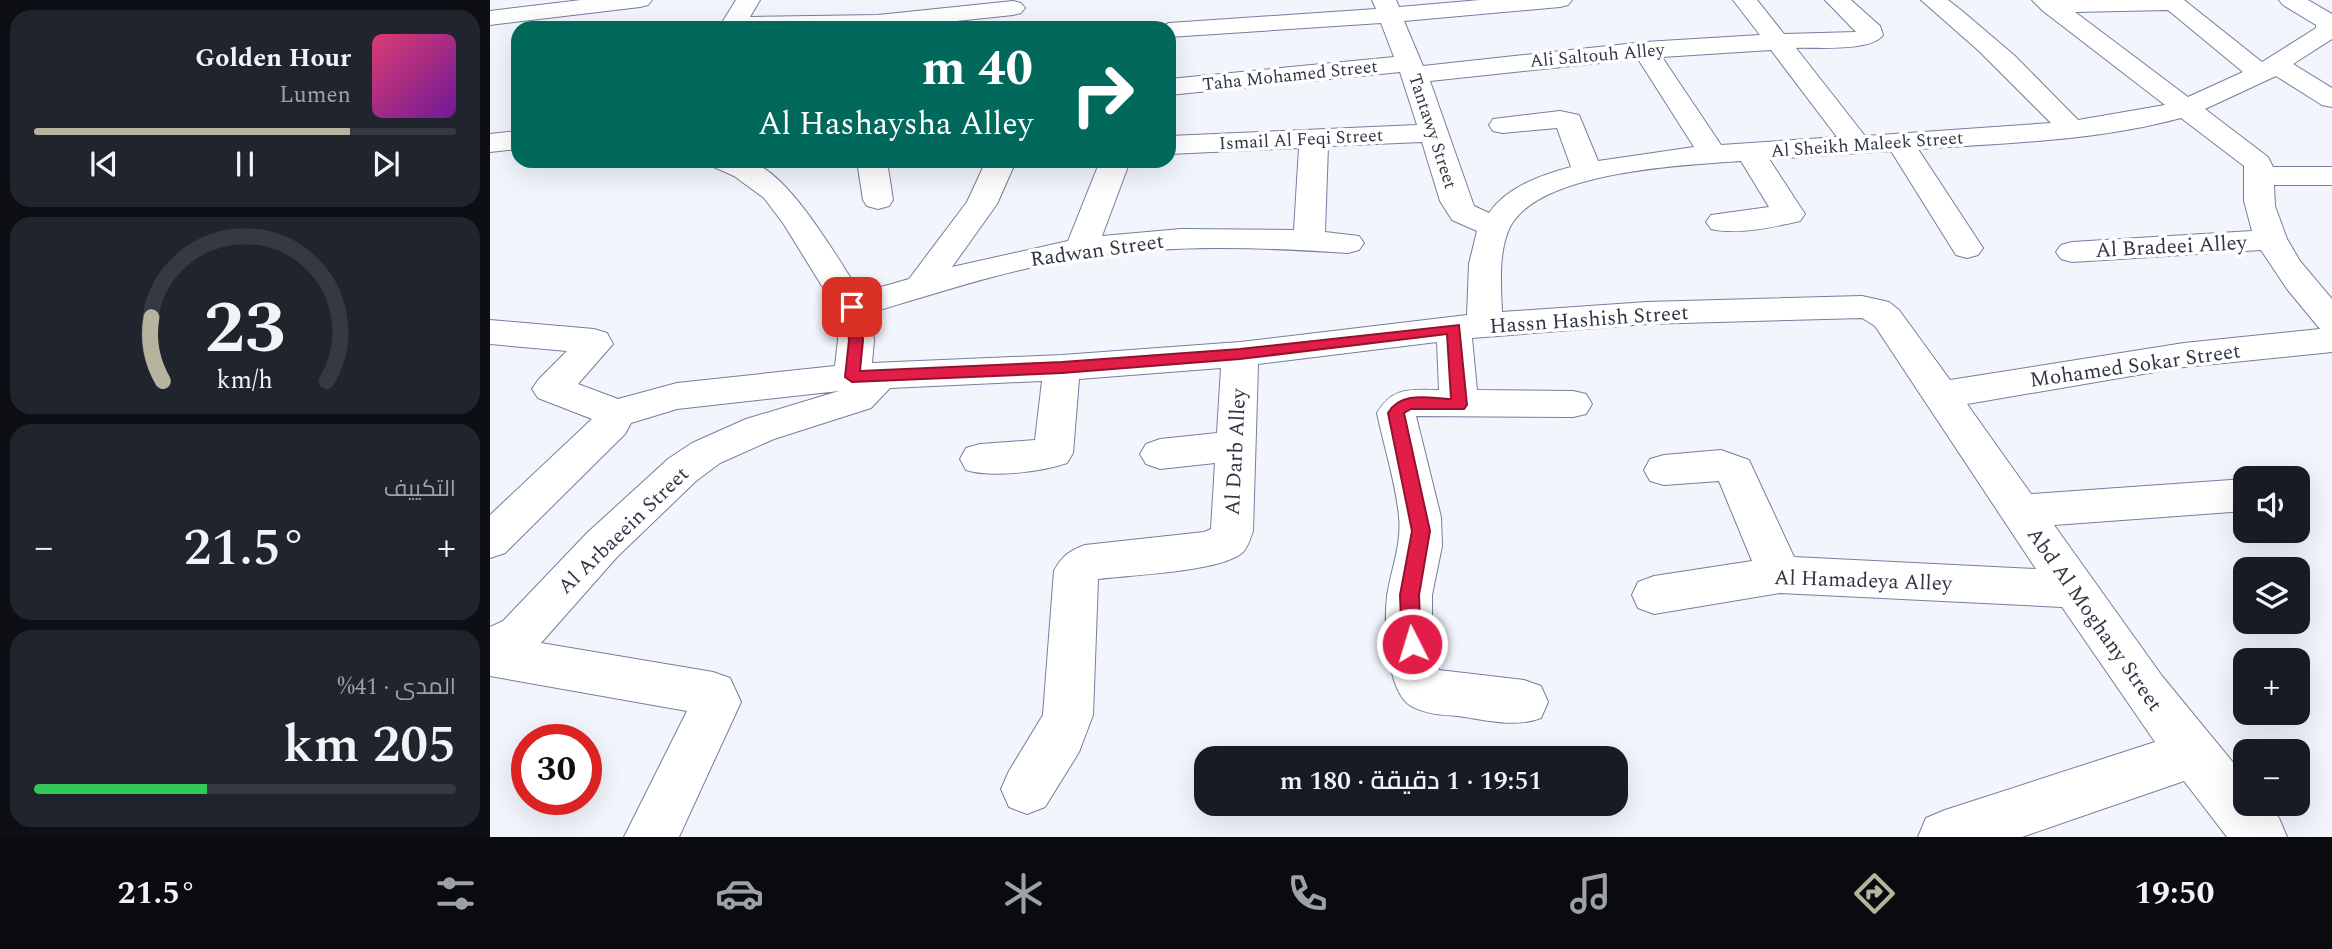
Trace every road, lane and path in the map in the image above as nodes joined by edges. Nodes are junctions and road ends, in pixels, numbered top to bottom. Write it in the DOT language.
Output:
graph roads {
  1 [pos="640,0"];
  2 [pos="657,0"];
  3 [pos="748,0"];
  4 [pos="1560,0"];
  5 [pos="1745,0"];
  6 [pos="1836,0"];
  7 [pos="1933,0"];
  8 [pos="2291,0"];
  9 [pos="2171,2"];
  10 [pos="1172,3"];
  11 [pos="2048,3"];
  12 [pos="1451,5"];
  13 [pos="1388,8"];
  14 [pos="1012,12"];
  15 [pos="490,18"];
  16 [pos="639,21"];
  17 [pos="735,21"];
  18 [pos="939,21"];
  19 [pos="1171,21"];
  20 [pos="2330,23"];
  21 [pos="1176,30"];
  22 [pos="1779,41"];
  23 [pos="1645,50"];
  24 [pos="1413,69"];
  25 [pos="2269,69"];
  26 [pos="1176,86"];
  27 [pos="2332,99"];
  28 [pos="2185,108"];
  29 [pos="1503,125"];
  30 [pos="2072,130"];
  31 [pos="1433,133"];
  32 [pos="1314,138"];
  33 [pos="511,141"];
  34 [pos="1899,141"];
  35 [pos="490,143"];
  36 [pos="1857,144"];
  37 [pos="1176,145"];
  38 [pos="1750,152"];
  39 [pos="1713,154"];
  40 [pos="740,168"];
  41 [pos="873,168"];
  42 [pos="999,168"];
  43 [pos="1112,168"];
  44 [pos="1588,173"];
  45 [pos="2261,176"];
  46 [pos="2320,176"];
  47 [pos="2332,198"];
  48 [pos="878,200"];
  49 [pos="1722,222"];
  50 [pos="1494,228"];
  51 [pos="2270,240"];
  52 [pos="1309,241"];
  53 [pos="1348,243"];
  54 [pos="1081,248"];
  55 [pos="1968,248"];
  56 [pos="2072,252"];
  57 [pos="920,288"];
  58 [pos="852,307"];
  59 [pos="2332,321"];
  60 [pos="1469,327"];
  61 [pos="490,332"];
  62 [pos="2332,340"];
  63 [pos="1240,354"];
  64 [pos="1062,368"];
  65 [pos="866,377"];
  66 [pos="1939,395"];
  67 [pos="1573,404"];
  68 [pos="1459,405"];
  69 [pos="613,414"];
  70 [pos="1235,446"];
  71 [pos="1160,454"];
  72 [pos="980,459"];
  73 [pos="1664,470"];
  74 [pos="2233,496"];
  75 [pos="2019,511"];
  76 [pos="490,541"];
  77 [pos="1780,575"];
  78 [pos="2073,589"];
  79 [pos="1654,595"];
  80 [pos="490,652"];
  81 [pos="1524,702"];
  82 [pos="2194,753"];
  83 [pos="1027,789"];
  84 [pos="651,837"];
  85 [pos="1945,837"];
  86 [pos="2259,837"];
  1 -- 15 [label="street"];
  2 -- 16 [label="street"];
  3 -- 17 [label="street"];
  4 -- 12 [label="street"];
  5 -- 22 [label="street"];
  6 -- 22 [label="street, Ali Saltouh Alley"];
  7 -- 30 [label="street"];
  8 -- 20 [label="street"];
  9 -- 11 [label="street"];
  9 -- 25 [label="street"];
  10 -- 19 [label="street"];
  11 -- 28 [label="street"];
  12 -- 13 [label="street"];
  13 -- 21 [label="street"];
  13 -- 24 [label="street, Tantawy Street"];
  14 -- 18 [label="street"];
  20 -- 25 [label="street, Al Sheikh Maleek Street"];
  22 -- 23 [label="street, Ali Saltouh Alley"];
  22 -- 36 [label="street"];
  23 -- 24 [label="street, Ali Saltouh Alley"];
  23 -- 39 [label="street"];
  24 -- 26 [label="street, Taha Mohamed Street"];
  24 -- 31 [label="street, Tantawy Street"];
  25 -- 27 [label="street"];
  25 -- 28 [label="street, Al Sheikh Maleek Street"];
  28 -- 30 [label="street, Al Sheikh Maleek Street"];
  28 -- 45 [label="street"];
  29 -- 44 [label="street"];
  30 -- 34 [label="street, Al Sheikh Maleek Street"];
  31 -- 32 [label="street, Ismail Al Feqi Street"];
  31 -- 50 [label="street, Tantawy Street"];
  32 -- 37 [label="street, Ismail Al Feqi Street"];
  32 -- 52 [label="street"];
  33 -- 35 [label="street"];
  34 -- 36 [label="street, Al Sheikh Maleek Street"];
  34 -- 55 [label="street"];
  36 -- 38 [label="street, Al Sheikh Maleek Street"];
  38 -- 39 [label="street, Al Sheikh Maleek Street"];
  38 -- 49 [label="street"];
  39 -- 44 [label="street, Al Sheikh Maleek Street"];
  40 -- 58 [label="street"];
  41 -- 48 [label="street"];
  42 -- 57 [label="street"];
  43 -- 54 [label="street"];
  44 -- 50 [label="street, Al Sheikh Maleek Street"];
  45 -- 46 [label="street"];
  45 -- 51 [label="street"];
  46 -- 47 [label="street"];
  50 -- 60 [label="street, Al Sheikh Maleek Street"];
  51 -- 56 [label="street, Al Bradeei Alley"];
  51 -- 59 [label="street"];
  52 -- 53 [label="street, Radwan Street"];
  52 -- 54 [label="street, Radwan Street"];
  54 -- 57 [label="street, Radwan Street"];
  57 -- 58 [label="street, Radwan Street"];
  58 -- 65 [label="street"];
  60 -- 63 [label="street, Hassn Hashish Street"];
  60 -- 66 [label="street, Hassn Hashish Street"];
  60 -- 68 [label="street, Al Sheikh Maleek Street"];
  61 -- 69 [label="street"];
  62 -- 66 [label="street, Mohamed Sokar Street"];
  63 -- 64 [label="street, Hassn Hashish Street"];
  63 -- 70 [label="street, Al Darb Alley"];
  64 -- 65 [label="street, Hassn Hashish Street"];
  64 -- 72 [label="street"];
  65 -- 69 [label="street, Hassn Hashish Street"];
  65 -- 80 [label="street, Al Arbaeein Street"];
  66 -- 75 [label="street, Abd Al Moghany Street"];
  67 -- 68 [label="street"];
  68 -- 81 [label="street"];
  69 -- 76 [label="street"];
  70 -- 71 [label="street"];
  70 -- 83 [label="street, Al Darb Alley"];
  73 -- 77 [label="street"];
  74 -- 75 [label="street"];
  75 -- 78 [label="street, Abd Al Moghany Street"];
  77 -- 78 [label="street, Al Hamadeya Alley"];
  77 -- 79 [label="street, Al Hamadeya Alley"];
  78 -- 82 [label="street, Abd Al Moghany Street"];
  80 -- 84 [label="street"];
  82 -- 85 [label="street"];
  82 -- 86 [label="street, Abd Al Moghany Street"];
}
